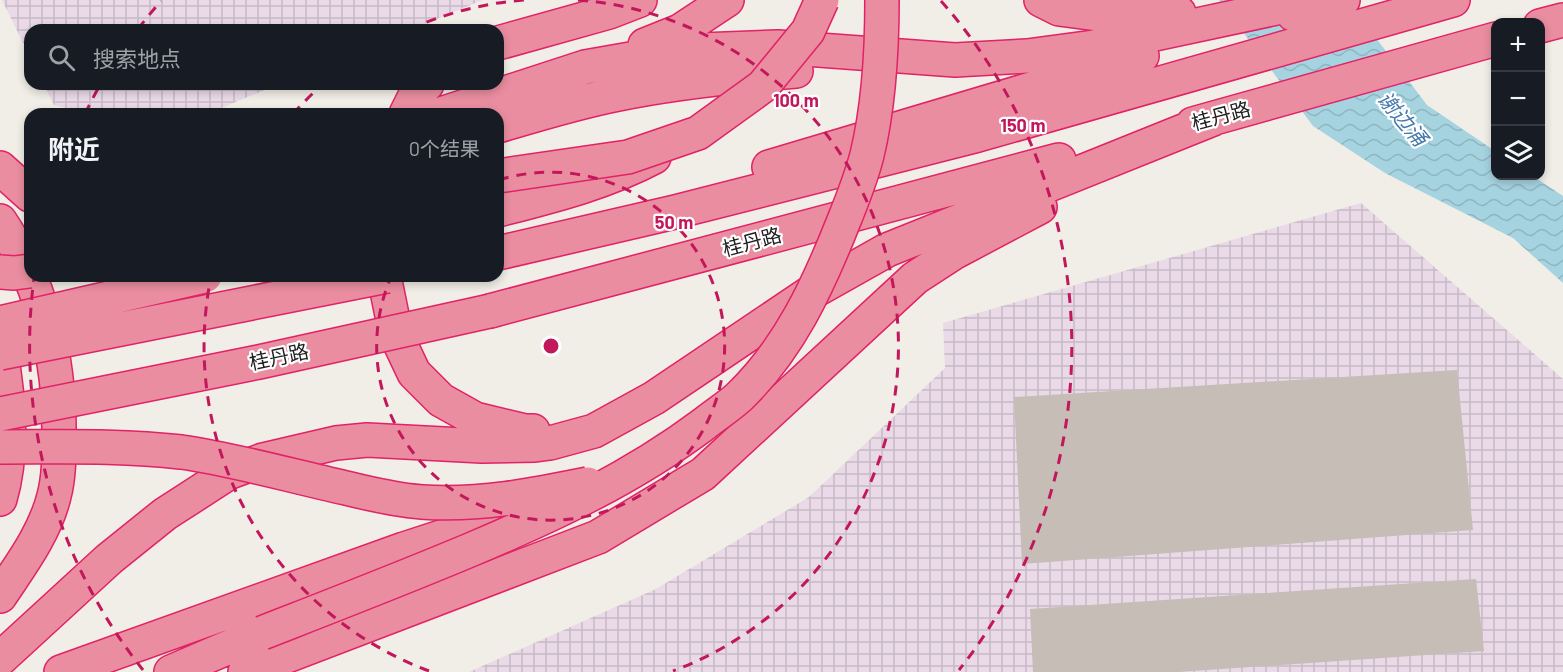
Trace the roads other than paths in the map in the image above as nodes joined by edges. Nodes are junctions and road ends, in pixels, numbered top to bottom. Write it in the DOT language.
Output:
graph roads {
  1 [pos="640,0"];
  2 [pos="727,0"];
  3 [pos="822,0"];
  4 [pos="882,0"];
  5 [pos="1041,0"];
  6 [pos="1264,0"];
  7 [pos="1314,0"];
  8 [pos="1343,0"];
  9 [pos="1453,0"];
  10 [pos="1563,20"];
  11 [pos="1545,25"];
  12 [pos="1185,39"];
  13 [pos="1489,41"];
  14 [pos="504,42"];
  15 [pos="1027,56"];
  16 [pos="585,67"];
  17 [pos="420,90"];
  18 [pos="409,108"];
  19 [pos="459,108"];
  20 [pos="1213,119"];
  21 [pos="504,124"];
  22 [pos="698,134"];
  23 [pos="0,168"];
  24 [pos="504,175"];
  25 [pos="24,190"];
  26 [pos="504,208"];
  27 [pos="0,221"];
  28 [pos="504,251"];
  29 [pos="24,264"];
  30 [pos="0,272"];
  31 [pos="24,272"];
  32 [pos="32,282"];
  33 [pos="179,282"];
  34 [pos="356,282"];
  35 [pos="387,282"];
  36 [pos="0,323"];
  37 [pos="0,348"];
  38 [pos="0,353"];
  39 [pos="0,414"];
  40 [pos="594,431"];
  41 [pos="0,447"];
  42 [pos="629,475"];
  43 [pos="0,499"];
  44 [pos="8,584"];
  45 [pos="258,618"];
  46 [pos="0,659"];
  47 [pos="61,672"];
  48 [pos="171,672"];
  49 [pos="245,672"];
  1 -- 14 [label="highway"];
  2 -- 16 [label="highway"];
  3 -- 22 [label="highway, bridge"];
  4 -- 42 [label="highway, bridge"];
  5 -- 12 [label="highway"];
  6 -- 12 [label="highway"];
  7 -- 12 [label="highway"];
  8 -- 12 [label="highway"];
  9 -- 12 [label="highway"];
  10 -- 11 [label="highway"];
  12 -- 15 [label="highway"];
  12 -- 28 [label="highway"];
  13 -- 20 [label="highway, 桂丹路"];
  15 -- 16 [label="highway"];
  15 -- 21 [label="highway"];
  16 -- 19 [label="highway"];
  17 -- 18 [label="highway"];
  20 -- 39 [label="highway, 桂丹路, bridge"];
  20 -- 40 [label="highway"];
  20 -- 49 [label="highway"];
  22 -- 24 [label="highway, bridge"];
  22 -- 26 [label="highway, bridge"];
  23 -- 25 [label="highway"];
  27 -- 29 [label="highway"];
  30 -- 31 [label="highway, bridge"];
  32 -- 44 [label="highway"];
  33 -- 36 [label="highway, bridge"];
  34 -- 38 [label="highway, bridge"];
  35 -- 40 [label="highway"];
  37 -- 43 [label="highway"];
  40 -- 46 [label="highway"];
  41 -- 42 [label="highway, bridge"];
  42 -- 45 [label="highway, bridge"];
  45 -- 47 [label="highway"];
  45 -- 48 [label="highway"];
}
